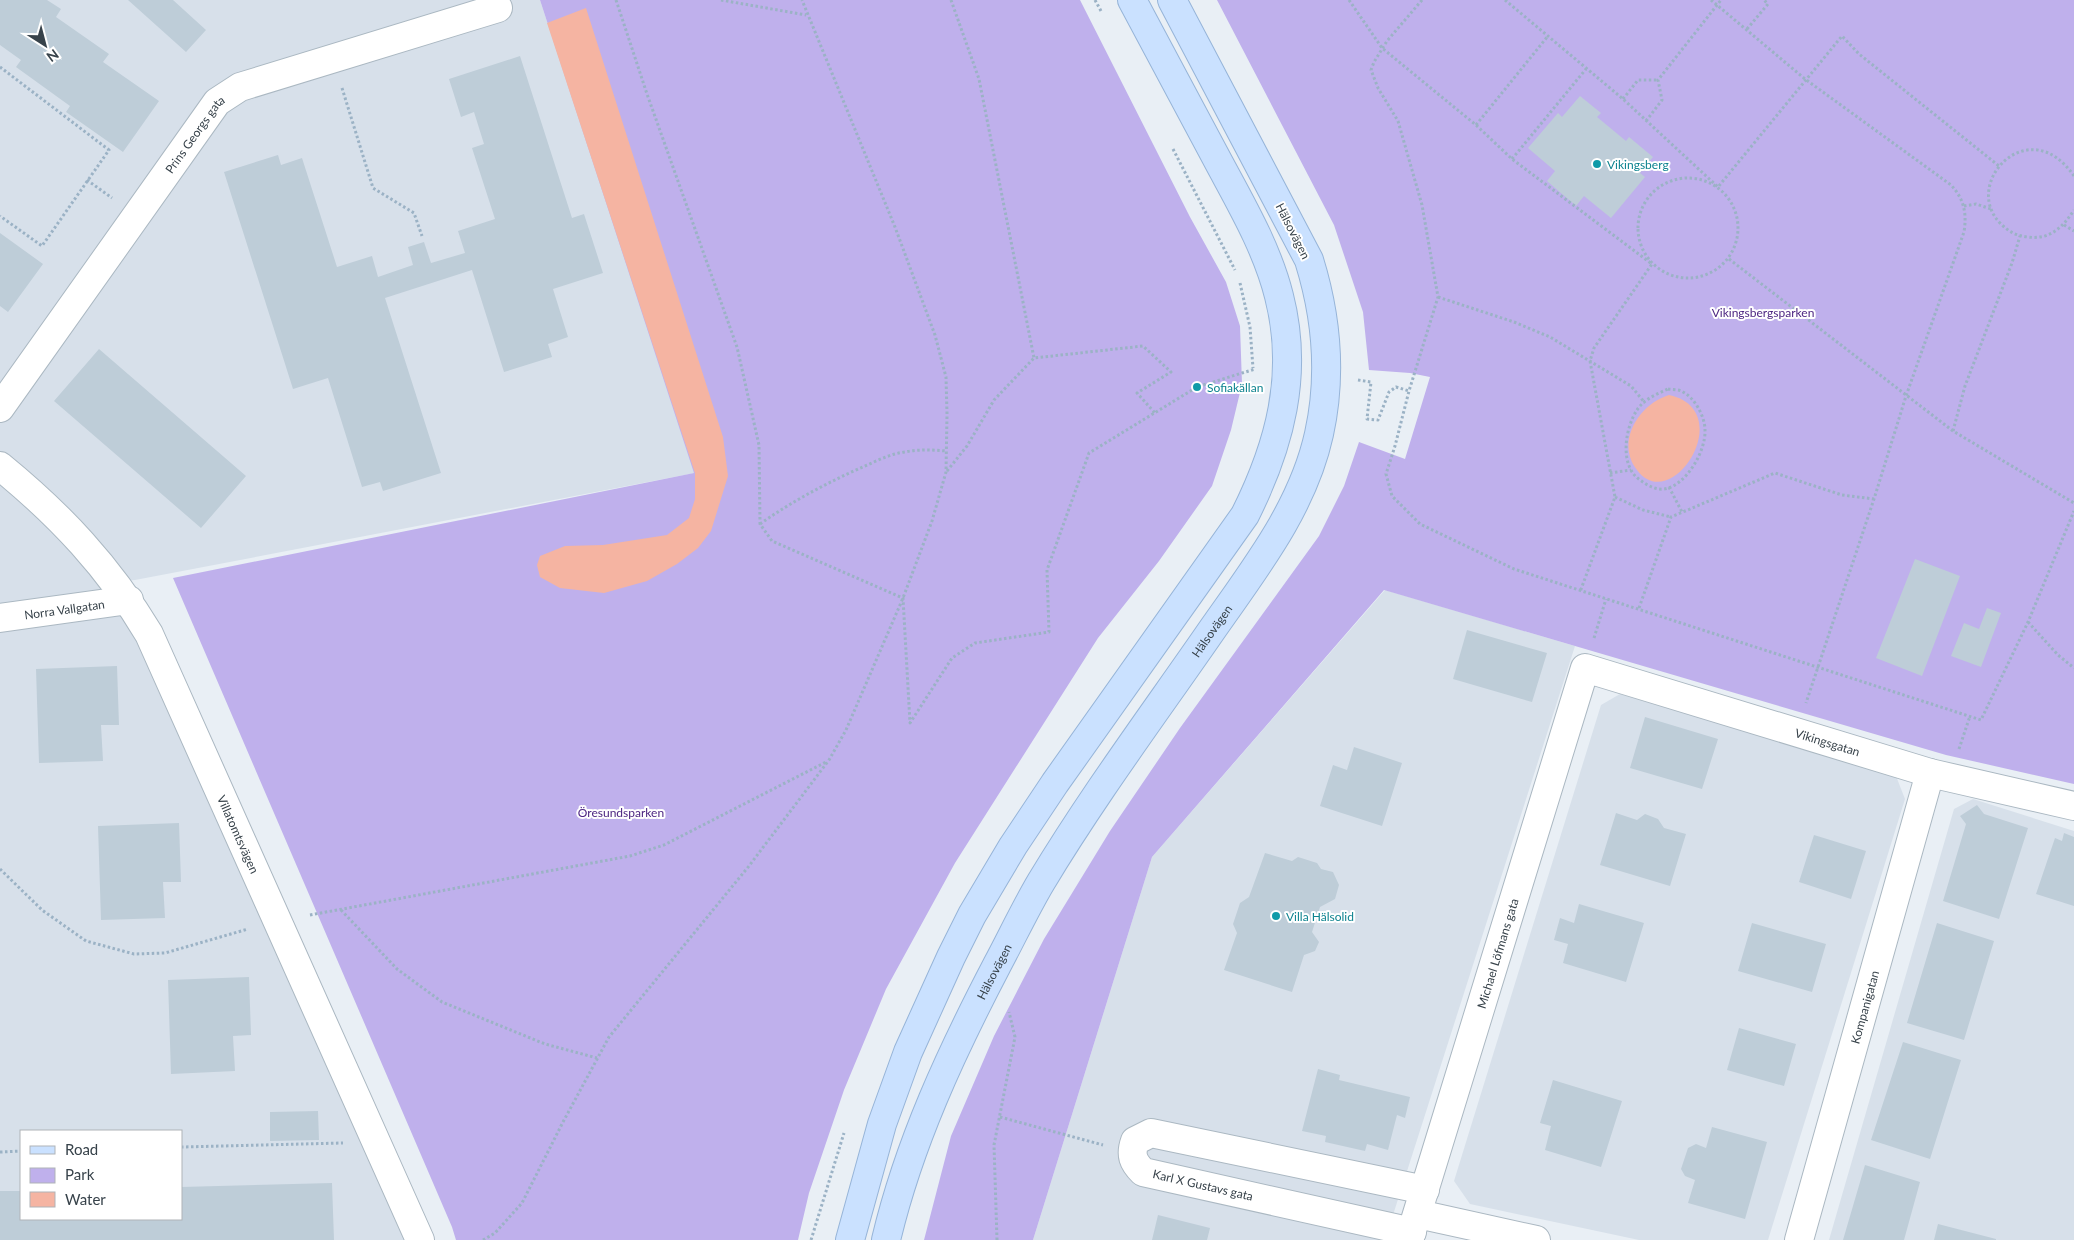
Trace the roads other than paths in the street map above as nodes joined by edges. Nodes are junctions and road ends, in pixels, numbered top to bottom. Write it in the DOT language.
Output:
graph roads {
  1 [pos="1132,0"];
  2 [pos="1172,0"];
  3 [pos="498,8"];
  4 [pos="0,408"];
  5 [pos="0,466"];
  6 [pos="129,600"];
  7 [pos="0,618"];
  8 [pos="1585,668"];
  9 [pos="1930,773"];
  10 [pos="2074,806"];
  11 [pos="1416,1219"];
  12 [pos="420,1240"];
  13 [pos="850,1240"];
  14 [pos="886,1240"];
  15 [pos="1536,1240"];
  16 [pos="1800,1240"];
  1 -- 13 [label="main road"];
  2 -- 14 [label="main road, Hälsovägen"];
  3 -- 4 [label="street, Prins Georgs gata"];
  5 -- 6 [label="street, Villatomtsvägen"];
  6 -- 7 [label="street, Norra Vallgatan"];
  6 -- 12 [label="street, Villatomtsvägen"];
  8 -- 9 [label="street, Vikingsgatan"];
  8 -- 11 [label="street, Michael Löfmans gata"];
  9 -- 10 [label="street, Vikingsgatan"];
  9 -- 16 [label="street, Kompanigatan"];
  11 -- 11 [label="street, Karl X Gustavs gata"];
  11 -- 15 [label="street, Karl X Gustavs gata"];
}
